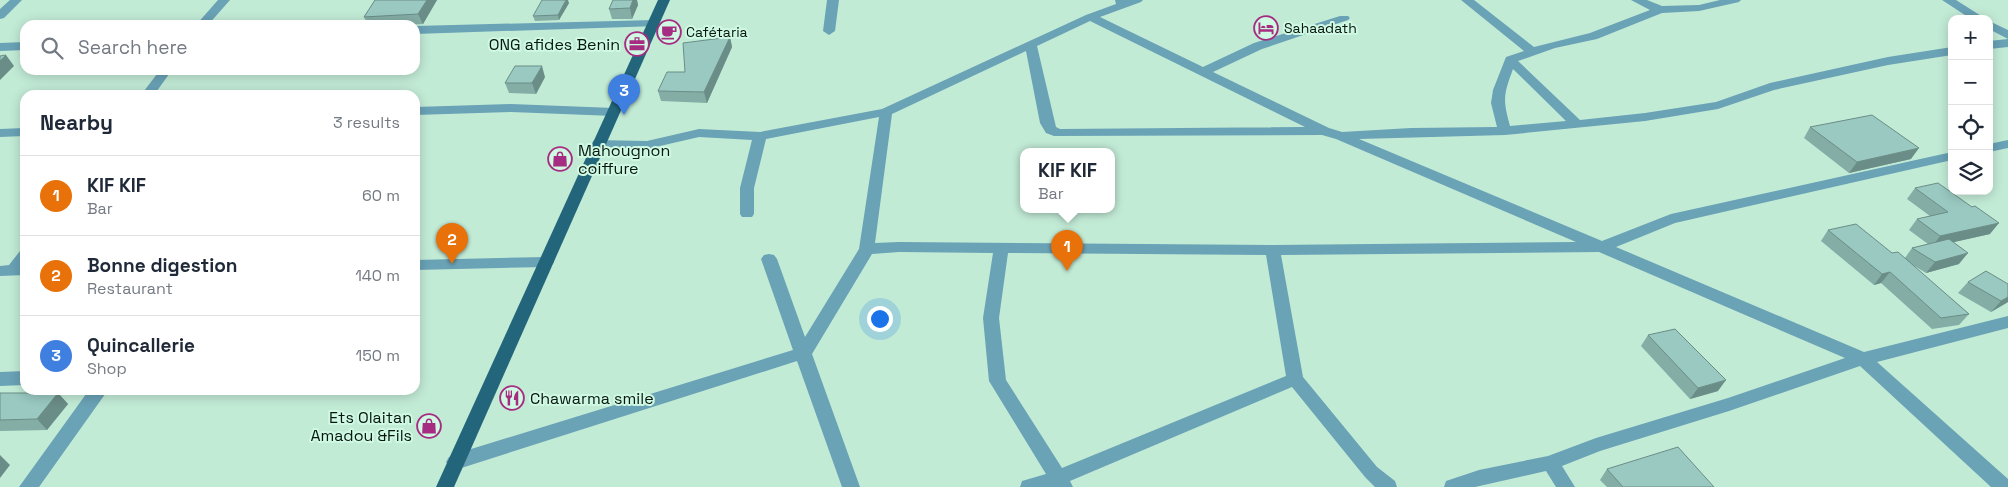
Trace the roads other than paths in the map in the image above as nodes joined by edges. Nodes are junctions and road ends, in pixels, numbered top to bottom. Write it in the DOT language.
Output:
graph roads {
  1 [pos="16,0"];
  2 [pos="224,0"];
  3 [pos="664,0"];
  4 [pos="833,0"];
  5 [pos="1137,0"];
  6 [pos="1467,0"];
  7 [pos="1636,0"];
  8 [pos="1735,0"];
  9 [pos="1948,0"];
  10 [pos="1121,3"];
  11 [pos="1660,10"];
  12 [pos="1973,15"];
  13 [pos="0,16"];
  14 [pos="1090,17"];
  15 [pos="1344,18"];
  16 [pos="206,20"];
  17 [pos="654,24"];
  18 [pos="1993,26"];
  19 [pos="420,30"];
  20 [pos="829,31"];
  21 [pos="2008,35"];
  22 [pos="2008,43"];
  23 [pos="1993,45"];
  24 [pos="20,46"];
  25 [pos="1031,46"];
  26 [pos="0,47"];
  27 [pos="1532,52"];
  28 [pos="1948,52"];
  29 [pos="1510,60"];
  30 [pos="1204,72"];
  31 [pos="162,75"];
  32 [pos="151,90"];
  33 [pos="420,111"];
  34 [pos="614,112"];
  35 [pos="886,112"];
  36 [pos="1578,125"];
  37 [pos="1324,131"];
  38 [pos="1505,131"];
  39 [pos="20,132"];
  40 [pos="1,134"];
  41 [pos="760,136"];
  42 [pos="1341,136"];
  43 [pos="599,143"];
  44 [pos="2008,144"];
  45 [pos="1993,147"];
  46 [pos="1948,157"];
  47 [pos="747,214"];
  48 [pos="1602,247"];
  49 [pos="1001,248"];
  50 [pos="867,249"];
  51 [pos="1273,250"];
  52 [pos="769,259"];
  53 [pos="546,262"];
  54 [pos="420,265"];
  55 [pos="2008,322"];
  56 [pos="804,353"];
  57 [pos="1863,359"];
  58 [pos="20,378"];
  59 [pos="0,379"];
  60 [pos="1295,379"];
  61 [pos="95,395"];
  62 [pos="456,462"];
  63 [pos="1550,463"];
  64 [pos="1061,482"];
  65 [pos="28,487"];
  66 [pos="445,487"];
  67 [pos="851,487"];
  68 [pos="1029,487"];
  69 [pos="1388,487"];
  70 [pos="1453,487"];
  71 [pos="1566,487"];
  72 [pos="2004,487"];
  1 -- 13 [label="street"];
  2 -- 16 [label="street"];
  3 -- 17 [label="main road"];
  4 -- 20 [label="street"];
  5 -- 10 [label="street"];
  6 -- 27 [label="street"];
  7 -- 11 [label="street"];
  8 -- 11 [label="street"];
  9 -- 12 [label="street"];
  10 -- 14 [label="street"];
  11 -- 27 [label="street"];
  14 -- 25 [label="street"];
  14 -- 30 [label="street"];
  15 -- 30 [label="street"];
  17 -- 19 [label="street"];
  17 -- 34 [label="main road"];
  18 -- 21 [label="street"];
  22 -- 23 [label="street"];
  24 -- 26 [label="street"];
  25 -- 35 [label="street"];
  25 -- 37 [label="street"];
  27 -- 29 [label="street"];
  28 -- 36 [label="street"];
  29 -- 36 [label="street"];
  29 -- 38 [label="street"];
  30 -- 37 [label="street"];
  31 -- 32 [label="street"];
  33 -- 34 [label="street"];
  34 -- 43 [label="main road"];
  35 -- 41 [label="street"];
  35 -- 50 [label="street"];
  36 -- 38 [label="street"];
  37 -- 42 [label="street"];
  38 -- 42 [label="street"];
  39 -- 40 [label="street"];
  41 -- 43 [label="street"];
  41 -- 47 [label="street"];
  42 -- 48 [label="street"];
  43 -- 53 [label="main road"];
  44 -- 45 [label="street"];
  46 -- 48 [label="street"];
  48 -- 51 [label="street"];
  48 -- 57 [label="street"];
  49 -- 50 [label="street"];
  49 -- 51 [label="street"];
  49 -- 64 [label="street"];
  50 -- 56 [label="street"];
  51 -- 60 [label="street"];
  52 -- 56 [label="street"];
  53 -- 54 [label="street"];
  53 -- 62 [label="main road"];
  55 -- 57 [label="street"];
  56 -- 62 [label="street"];
  56 -- 67 [label="street"];
  57 -- 63 [label="street"];
  57 -- 72 [label="street"];
  58 -- 59 [label="street"];
  60 -- 64 [label="street"];
  60 -- 69 [label="street"];
  61 -- 65 [label="street"];
  62 -- 66 [label="main road"];
  63 -- 70 [label="street"];
  63 -- 71 [label="street"];
  64 -- 68 [label="street"];
}
